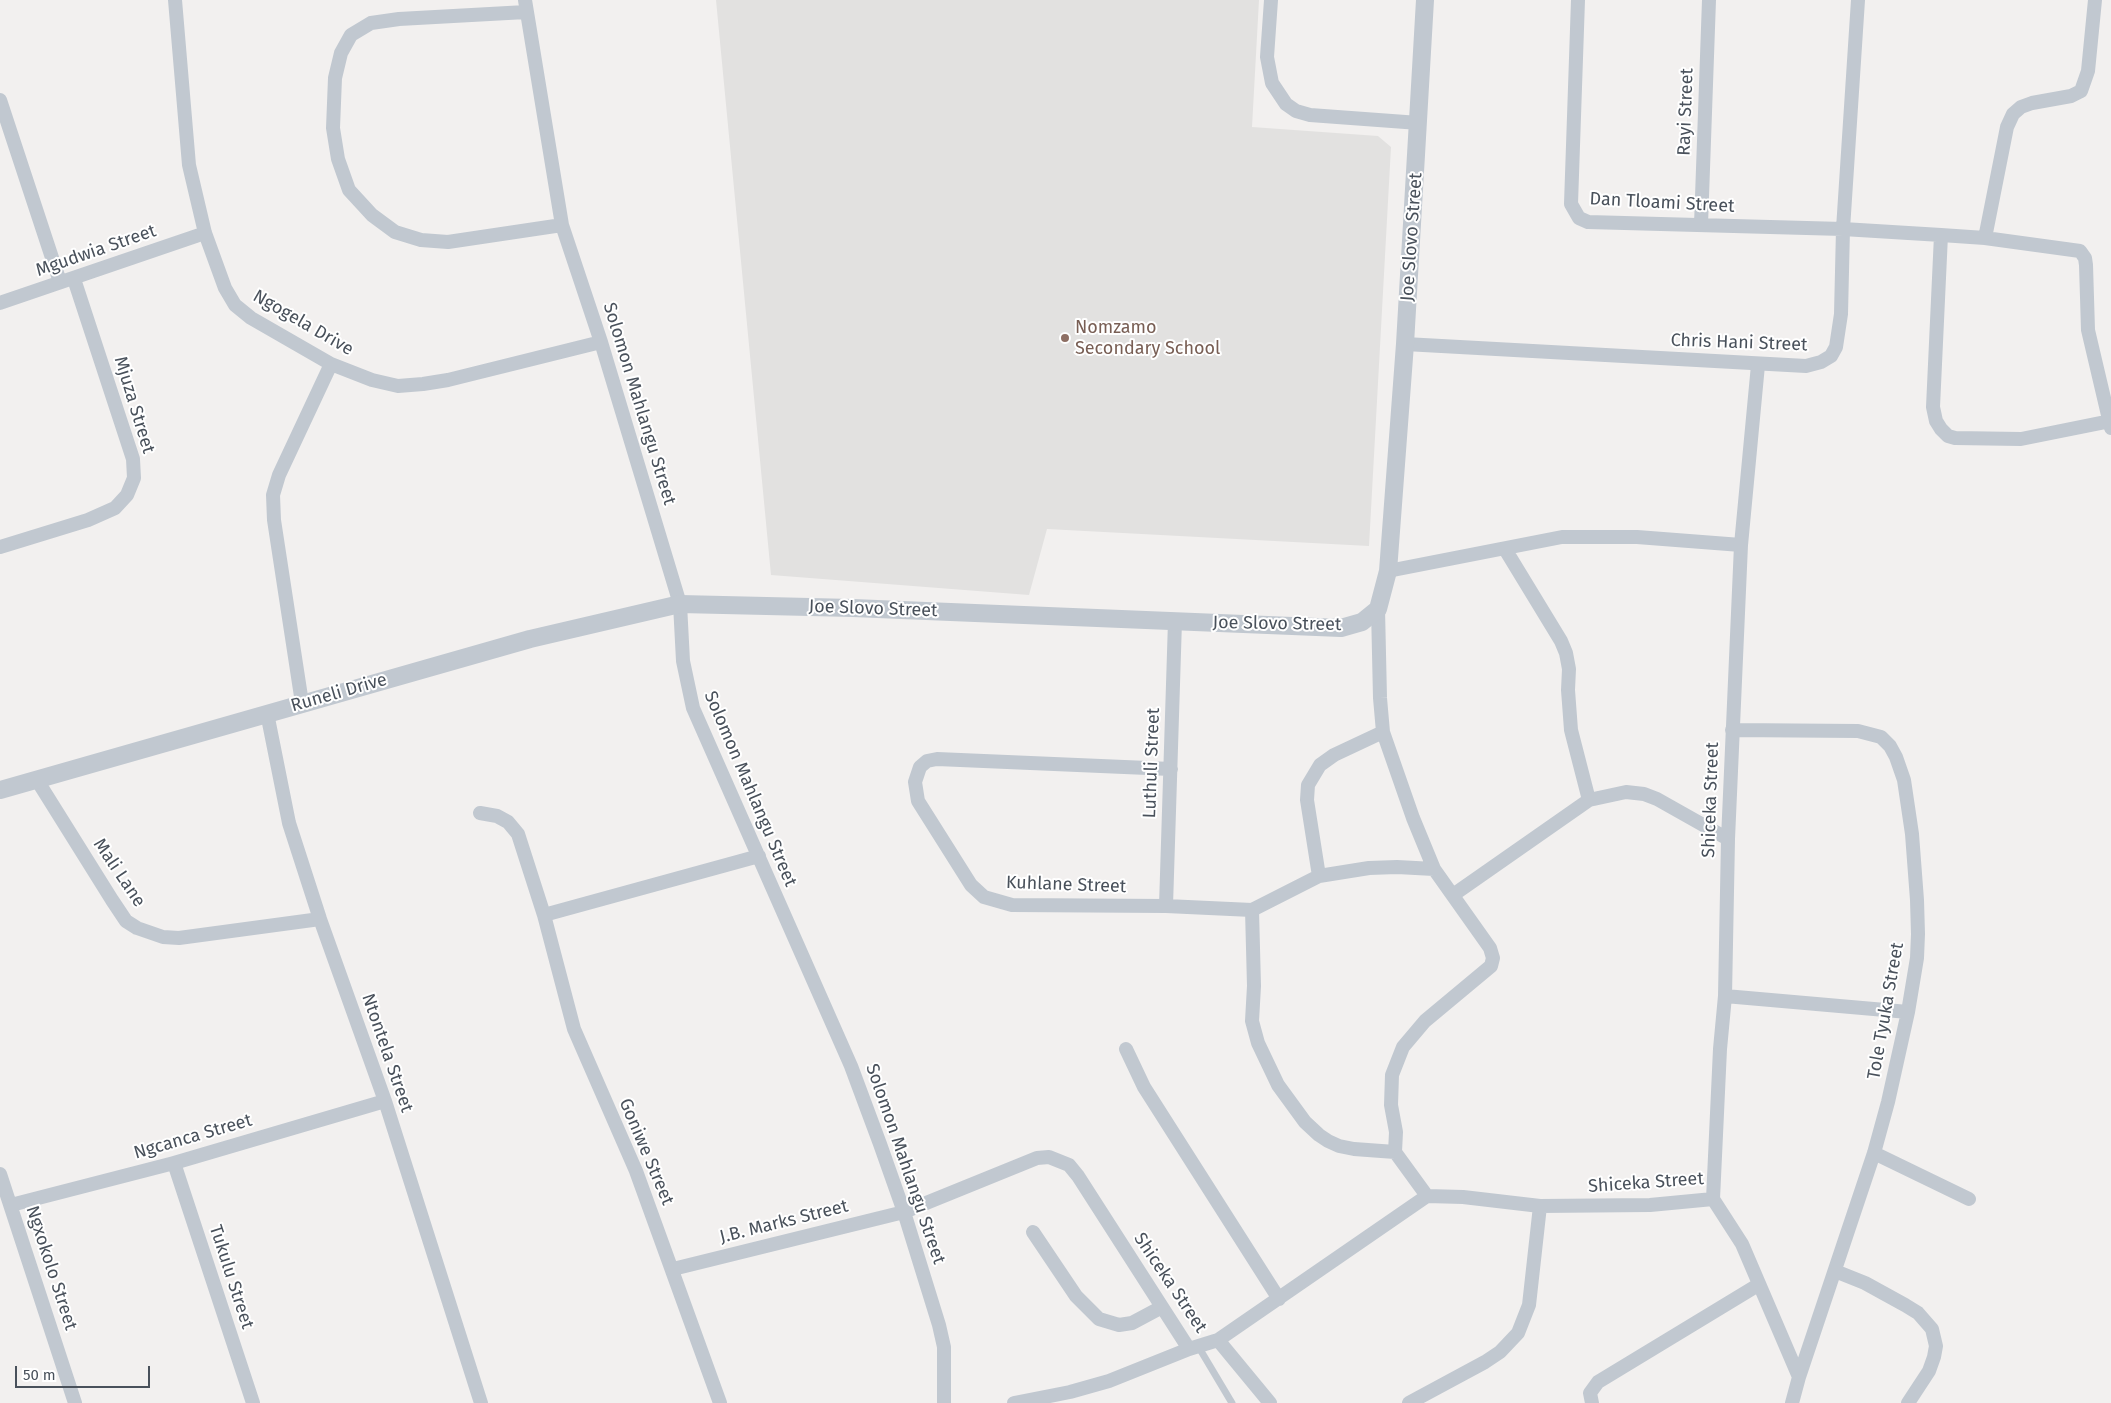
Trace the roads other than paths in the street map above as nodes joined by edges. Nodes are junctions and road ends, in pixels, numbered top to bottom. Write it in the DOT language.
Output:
graph roads {
  1 [pos="175,0"];
  2 [pos="1271,0"];
  3 [pos="1425,0"];
  4 [pos="1578,0"];
  5 [pos="1709,0"];
  6 [pos="1858,0"];
  7 [pos="2095,0"];
  8 [pos="526,6"];
  9 [pos="0,100"];
  10 [pos="1419,123"];
  11 [pos="562,225"];
  12 [pos="1700,225"];
  13 [pos="1843,229"];
  14 [pos="205,234"];
  15 [pos="1941,235"];
  16 [pos="1985,238"];
  17 [pos="74,279"];
  18 [pos="60,282"];
  19 [pos="0,304"];
  20 [pos="601,342"];
  21 [pos="1405,344"];
  22 [pos="331,364"];
  23 [pos="1758,365"];
  24 [pos="2110,425"];
  25 [pos="1741,545"];
  26 [pos="0,547"];
  27 [pos="1505,549"];
  28 [pos="1388,571"];
  29 [pos="680,604"];
  30 [pos="1378,610"];
  31 [pos="1175,621"];
  32 [pos="302,703"];
  33 [pos="267,713"];
  34 [pos="1732,730"];
  35 [pos="1383,732"];
  36 [pos="1171,770"];
  37 [pos="37,780"];
  38 [pos="0,790"];
  39 [pos="1589,800"];
  40 [pos="480,813"];
  41 [pos="1728,839"];
  42 [pos="759,856"];
  43 [pos="1434,869"];
  44 [pos="1319,876"];
  45 [pos="1453,895"];
  46 [pos="1166,906"];
  47 [pos="1252,910"];
  48 [pos="544,915"];
  49 [pos="320,919"];
  50 [pos="1725,996"];
  51 [pos="1908,1012"];
  52 [pos="1126,1049"];
  53 [pos="385,1101"];
  54 [pos="1395,1152"];
  55 [pos="1874,1153"];
  56 [pos="174,1162"];
  57 [pos="0,1174"];
  58 [pos="1427,1196"];
  59 [pos="1713,1199"];
  60 [pos="1969,1199"];
  61 [pos="11,1205"];
  62 [pos="1540,1206"];
  63 [pos="904,1212"];
  64 [pos="1033,1232"];
  65 [pos="673,1269"];
  66 [pos="1835,1271"];
  67 [pos="1758,1284"];
  68 [pos="1279,1299"];
  69 [pos="1162,1307"];
  70 [pos="1218,1340"];
  71 [pos="1194,1347"];
  72 [pos="1799,1377"];
  73 [pos="75,1403"];
  74 [pos="254,1403"];
  75 [pos="481,1403"];
  76 [pos="720,1403"];
  77 [pos="944,1403"];
  78 [pos="1014,1403"];
  79 [pos="1232,1403"];
  80 [pos="1270,1403"];
  81 [pos="1409,1403"];
  82 [pos="1592,1403"];
  83 [pos="1792,1403"];
  84 [pos="1908,1403"];
  1 -- 14 [label="street, Ngogela Drive"];
  2 -- 10 [label="street"];
  3 -- 10 [label="street, Joe Slovo Street"];
  4 -- 12 [label="street, Dan Tloami Street"];
  5 -- 12 [label="street, Rayi Street"];
  6 -- 13 [label="street, Chris Hani Street"];
  7 -- 16 [label="street"];
  8 -- 11 [label="street, Solomon Mahlangu Street"];
  8 -- 11 [label="street"];
  9 -- 18 [label="street"];
  10 -- 21 [label="street, Joe Slovo Street"];
  11 -- 20 [label="street, Solomon Mahlangu Street"];
  12 -- 13 [label="street, Dan Tloami Street"];
  13 -- 15 [label="street, Dan Tloami Street"];
  13 -- 23 [label="street, Chris Hani Street"];
  14 -- 17 [label="street, Mgudwia Street"];
  14 -- 22 [label="street, Ngogela Drive"];
  15 -- 16 [label="street, Dan Tloami Street"];
  15 -- 24 [label="street"];
  16 -- 24 [label="street, Dan Tloami Street"];
  17 -- 18 [label="street, Mgudwia Street"];
  17 -- 26 [label="street, Mjuza Street"];
  18 -- 19 [label="street, Mgudwia Street"];
  20 -- 22 [label="street, Ngogela Drive"];
  20 -- 29 [label="street, Solomon Mahlangu Street"];
  21 -- 23 [label="street, Chris Hani Street"];
  21 -- 28 [label="street, Joe Slovo Street"];
  22 -- 32 [label="street"];
  23 -- 25 [label="street, Shiceka Street"];
  25 -- 27 [label="street"];
  25 -- 34 [label="street, Shiceka Street"];
  27 -- 28 [label="street"];
  27 -- 39 [label="street"];
  28 -- 30 [label="street, Joe Slovo Street"];
  29 -- 31 [label="street, Joe Slovo Street"];
  29 -- 32 [label="street, Runeli Drive"];
  29 -- 42 [label="street, Solomon Mahlangu Street"];
  30 -- 31 [label="street, Joe Slovo Street"];
  30 -- 35 [label="street"];
  31 -- 36 [label="street, Luthuli Street"];
  32 -- 33 [label="street, Runeli Drive"];
  33 -- 37 [label="street, Runeli Drive"];
  33 -- 49 [label="street, Ntontela Street"];
  34 -- 41 [label="street, Shiceka Street"];
  34 -- 51 [label="street, Tole Tyuka Street"];
  35 -- 43 [label="street"];
  35 -- 44 [label="street"];
  36 -- 46 [label="street, Luthuli Street"];
  36 -- 46 [label="street, Kuhlane Street"];
  37 -- 38 [label="street, Runeli Drive"];
  37 -- 49 [label="street, Mali Lane"];
  39 -- 41 [label="street"];
  39 -- 45 [label="street"];
  40 -- 48 [label="street, Goniwe Street"];
  41 -- 50 [label="street, Shiceka Street"];
  42 -- 48 [label="street"];
  42 -- 63 [label="street, Solomon Mahlangu Street"];
  43 -- 44 [label="street"];
  43 -- 45 [label="street"];
  44 -- 47 [label="street"];
  45 -- 54 [label="street"];
  46 -- 47 [label="street, Kuhlane Street"];
  47 -- 54 [label="street"];
  48 -- 65 [label="street, Goniwe Street"];
  49 -- 53 [label="street, Ntontela Street"];
  50 -- 51 [label="street"];
  50 -- 59 [label="street, Shiceka Street"];
  51 -- 55 [label="street, Tole Tyuka Street"];
  52 -- 68 [label="street"];
  53 -- 56 [label="street, Ngcanca Street"];
  53 -- 75 [label="street, Ntontela Street"];
  54 -- 58 [label="street"];
  55 -- 60 [label="street"];
  55 -- 66 [label="street, Tole Tyuka Street"];
  56 -- 61 [label="street, Ngcanca Street"];
  56 -- 74 [label="street, Tukulu Street"];
  57 -- 61 [label="street, Ngxokolo Street"];
  58 -- 62 [label="street, Shiceka Street"];
  58 -- 68 [label="street, Shiceka Street"];
  59 -- 62 [label="street, Shiceka Street"];
  59 -- 67 [label="street"];
  61 -- 73 [label="street, Ngxokolo Street"];
  62 -- 81 [label="street"];
  63 -- 65 [label="street, J.B. Marks Street"];
  63 -- 69 [label="street, Shiceka Street"];
  63 -- 77 [label="street, Solomon Mahlangu Street"];
  64 -- 69 [label="street"];
  65 -- 76 [label="street, Goniwe Street"];
  66 -- 72 [label="street, Tole Tyuka Street"];
  66 -- 84 [label="street"];
  67 -- 72 [label="street"];
  67 -- 82 [label="street"];
  68 -- 70 [label="street, Shiceka Street"];
  69 -- 71 [label="street, Shiceka Street"];
  70 -- 71 [label="street, Shiceka Street"];
  70 -- 80 [label="street"];
  71 -- 78 [label="street"];
  71 -- 79 [label="lane"];
  72 -- 83 [label="street, Tole Tyuka Street"];
}
